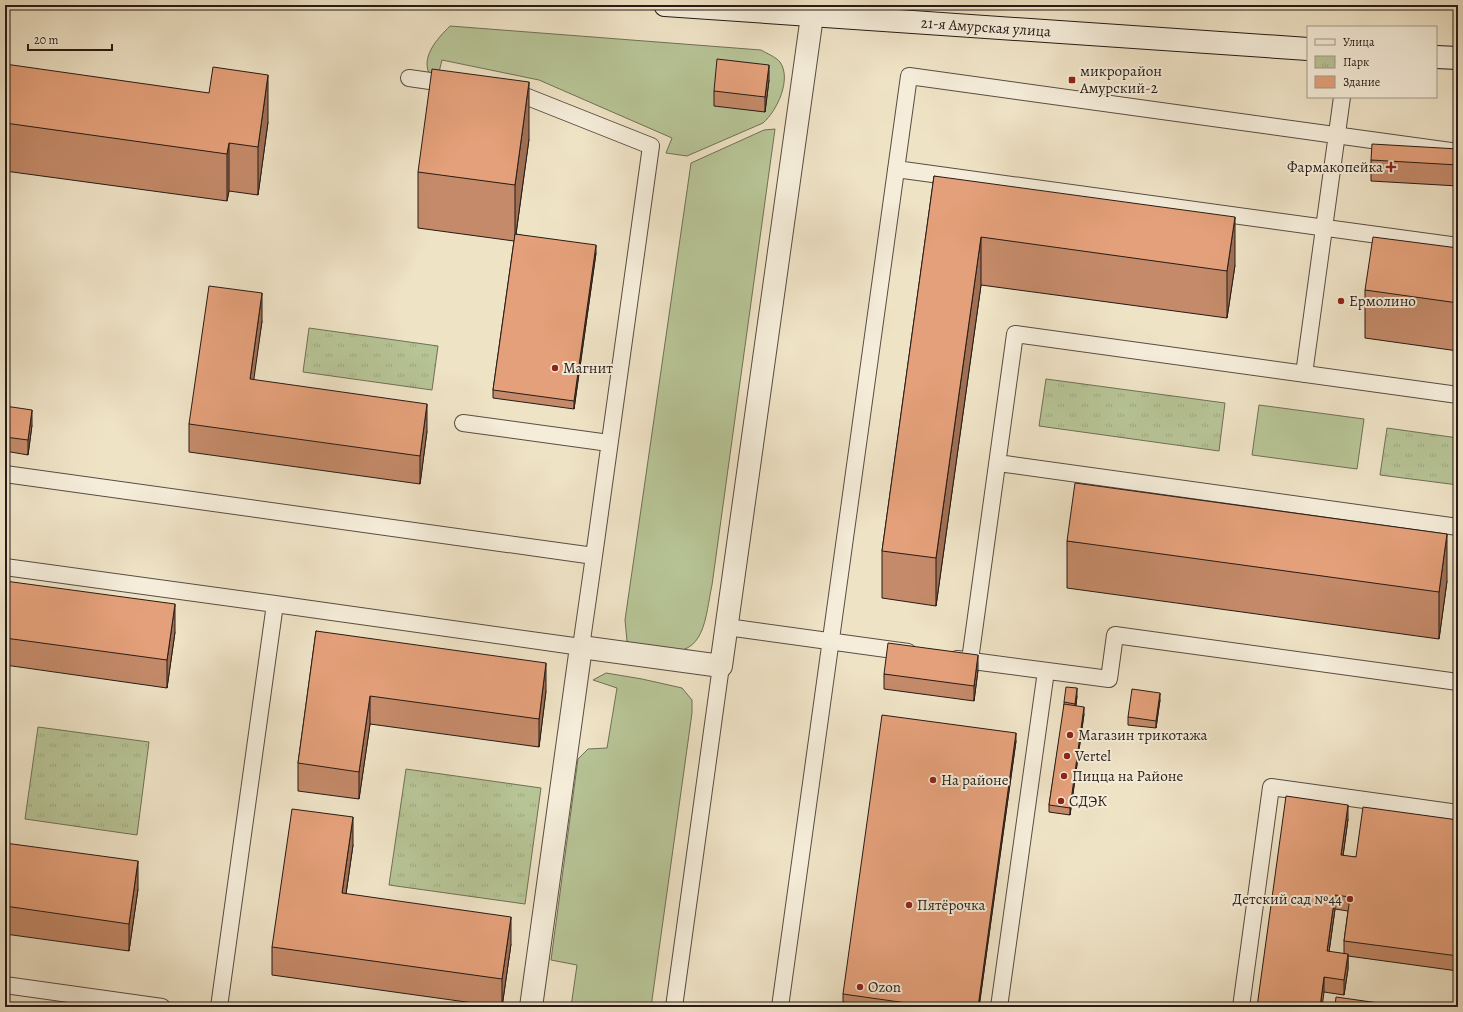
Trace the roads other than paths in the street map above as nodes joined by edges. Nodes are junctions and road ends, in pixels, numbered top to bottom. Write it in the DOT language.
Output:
graph roads {
  1 [pos="665,5"];
  2 [pos="741,8"];
  3 [pos="812,16"];
  4 [pos="1307,48"];
  5 [pos="1437,57"];
  6 [pos="1458,58"];
  7 [pos="409,78"];
  8 [pos="465,86"];
  9 [pos="496,90"];
  10 [pos="1342,98"];
  11 [pos="1336,135"];
  12 [pos="1458,152"];
  13 [pos="896,169"];
  14 [pos="1324,228"];
  15 [pos="1458,246"];
  16 [pos="1304,374"];
  17 [pos="1458,395"];
  18 [pos="463,423"];
  19 [pos="609,443"];
  20 [pos="998,463"];
  21 [pos="5,474"];
  22 [pos="1458,527"];
  23 [pos="594,556"];
  24 [pos="5,567"];
  25 [pos="274,604"];
  26 [pos="727,627"];
  27 [pos="831,641"];
  28 [pos="581,647"];
  29 [pos="923,654"];
  30 [pos="939,656"];
  31 [pos="970,660"];
  32 [pos="721,666"];
  33 [pos="1046,671"];
  34 [pos="1458,682"];
  35 [pos="1458,813"];
  36 [pos="5,985"];
  37 [pos="162,1007"];
  38 [pos="219,1007"];
  39 [pos="530,1007"];
  40 [pos="674,1007"];
  41 [pos="780,1007"];
  42 [pos="999,1007"];
  43 [pos="1241,1007"];
  1 -- 2 [label="street, 21-я Амурская улица"];
  2 -- 3 [label="street, 21-я Амурская улица"];
  3 -- 4 [label="street, 21-я Амурская улица"];
  3 -- 26 [label="street"];
  5 -- 6 [label="street"];
  7 -- 8 [label="lane"];
  9 -- 19 [label="lane"];
  10 -- 11 [label="lane"];
  11 -- 12 [label="lane"];
  11 -- 13 [label="lane"];
  11 -- 14 [label="lane"];
  13 -- 14 [label="lane"];
  13 -- 27 [label="lane"];
  14 -- 15 [label="lane"];
  14 -- 16 [label="lane"];
  16 -- 17 [label="lane"];
  16 -- 20 [label="lane"];
  18 -- 19 [label="lane"];
  19 -- 23 [label="lane"];
  20 -- 22 [label="lane"];
  20 -- 31 [label="lane"];
  21 -- 23 [label="lane"];
  23 -- 28 [label="lane"];
  24 -- 25 [label="lane"];
  25 -- 28 [label="lane"];
  25 -- 38 [label="lane"];
  26 -- 27 [label="lane"];
  26 -- 32 [label="street"];
  27 -- 29 [label="lane"];
  27 -- 41 [label="lane"];
  28 -- 32 [label="street"];
  28 -- 39 [label="street"];
  30 -- 31 [label="lane"];
  31 -- 33 [label="lane"];
  32 -- 40 [label="lane"];
  33 -- 34 [label="lane"];
  33 -- 42 [label="lane"];
  35 -- 43 [label="lane"];
  36 -- 37 [label="lane"];
}
